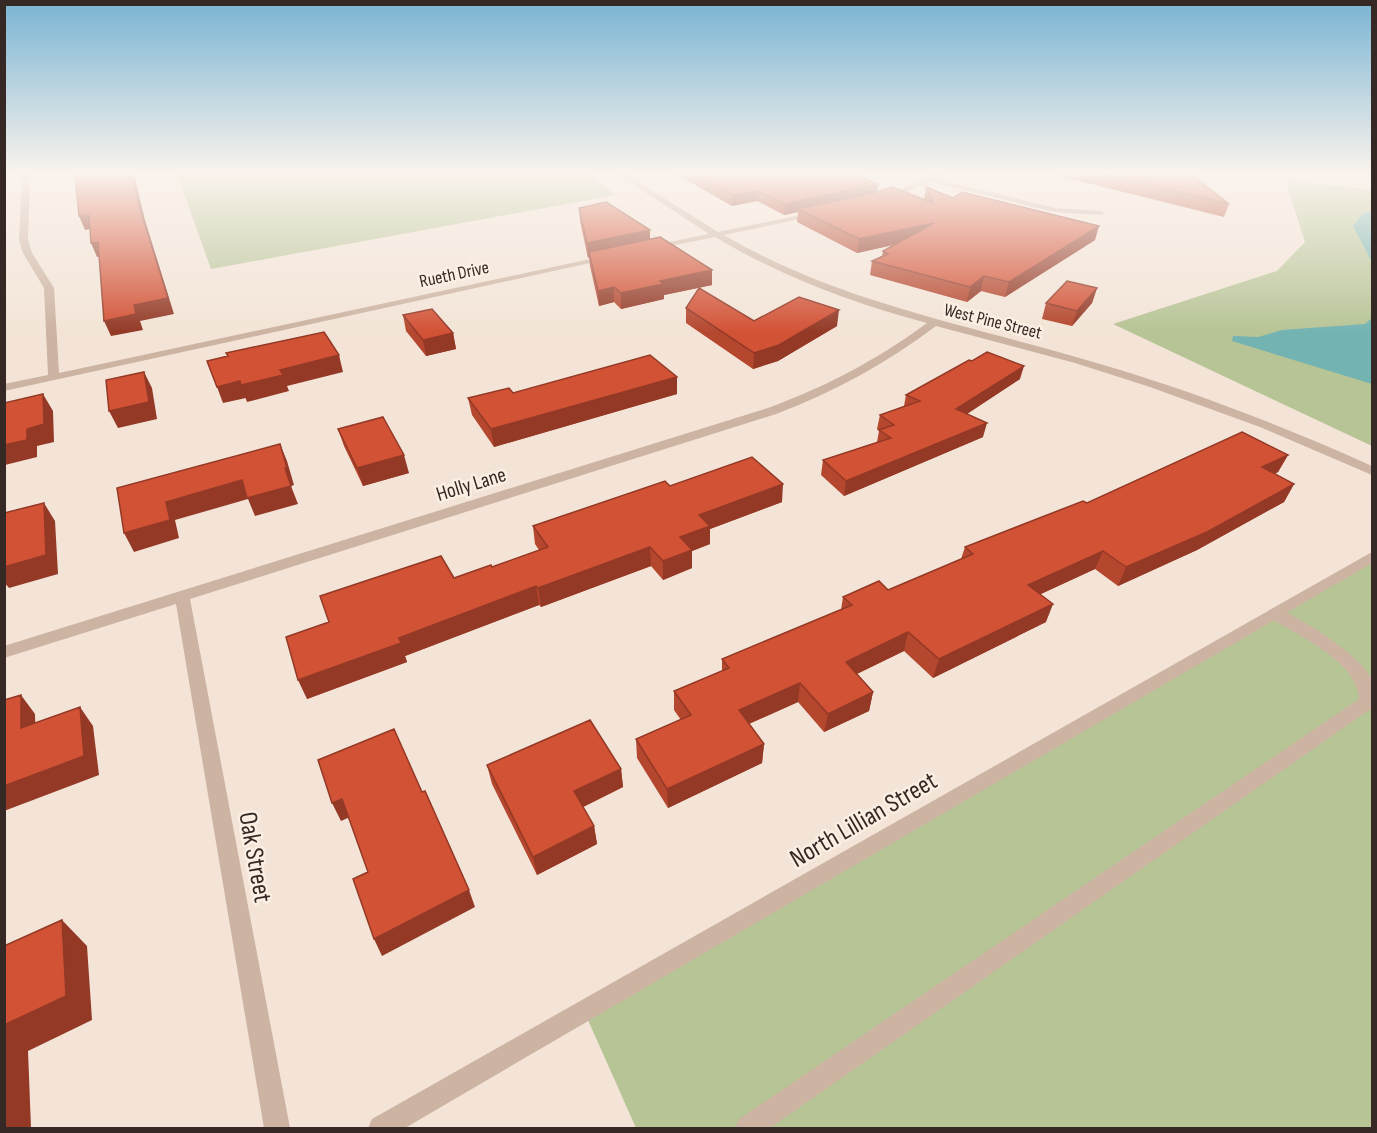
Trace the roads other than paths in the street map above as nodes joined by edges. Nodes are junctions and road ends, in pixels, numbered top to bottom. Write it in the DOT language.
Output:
graph roads {
  1 [pos="24,227"];
  2 [pos="706,227"];
  3 [pos="751,227"];
  4 [pos="718,234"];
  5 [pos="647,250"];
  6 [pos="624,255"];
  7 [pos="934,324"];
  8 [pos="54,377"];
  9 [pos="4,388"];
  10 [pos="1372,471"];
  11 [pos="1372,557"];
  12 [pos="182,596"];
  13 [pos="1275,614"];
  14 [pos="4,652"];
  15 [pos="277,1128"];
  16 [pos="381,1128"];
  17 [pos="748,1128"];
  1 -- 8 [label="street"];
  2 -- 4 [label="street, West Pine Street"];
  3 -- 4 [label="street"];
  4 -- 5 [label="street"];
  4 -- 7 [label="street, West Pine Street"];
  6 -- 8 [label="street, Rueth Drive"];
  7 -- 10 [label="street, West Pine Street"];
  7 -- 12 [label="street, Holly Lane"];
  8 -- 9 [label="street, Rueth Drive"];
  11 -- 13 [label="street, North Lillian Street"];
  12 -- 14 [label="street, Holly Lane"];
  12 -- 15 [label="street, Oak Street"];
  13 -- 16 [label="street, North Lillian Street"];
  13 -- 17 [label="street"];
}
